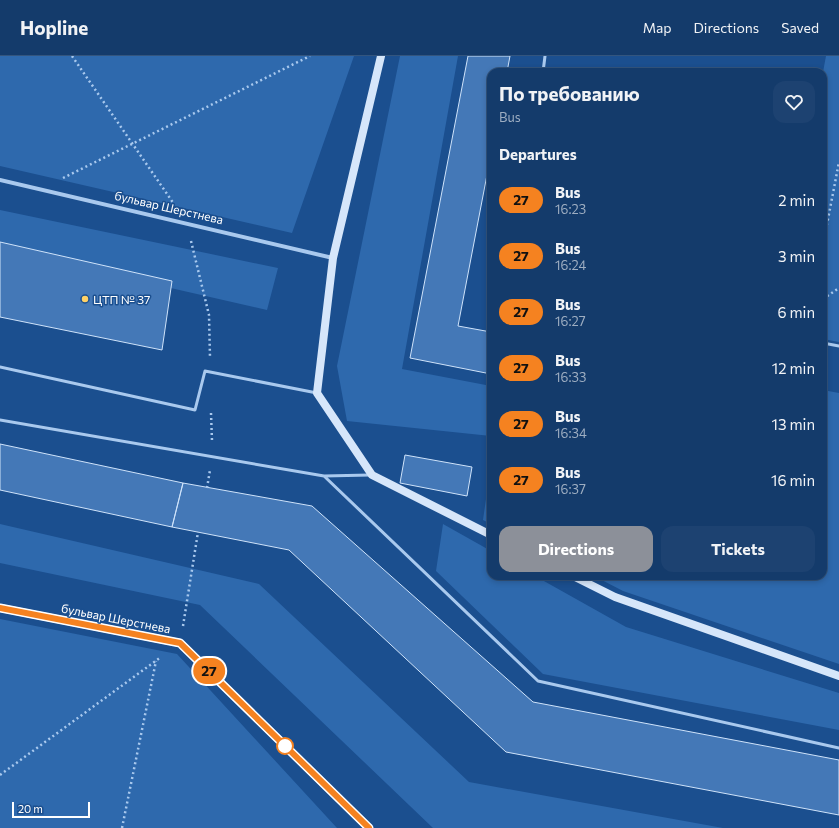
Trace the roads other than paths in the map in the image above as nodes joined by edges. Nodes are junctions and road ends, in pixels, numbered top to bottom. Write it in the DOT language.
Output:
graph roads {
  1 [pos="381,56"];
  2 [pos="545,56"];
  3 [pos="544,68"];
  4 [pos="0,180"];
  5 [pos="333,258"];
  6 [pos="827,344"];
  7 [pos="839,346"];
  8 [pos="0,367"];
  9 [pos="317,393"];
  10 [pos="0,420"];
  11 [pos="372,475"];
  12 [pos="324,476"];
  13 [pos="487,533"];
  14 [pos="581,580"];
  15 [pos="0,608"];
  16 [pos="839,676"];
  17 [pos="839,748"];
  18 [pos="369,828"];
  1 -- 5 [label="street"];
  2 -- 3 [label="lane"];
  4 -- 5 [label="street, бульвар Шерстнева"];
  5 -- 9 [label="street"];
  6 -- 7 [label="lane"];
  8 -- 9 [label="lane"];
  9 -- 11 [label="street"];
  10 -- 12 [label="lane"];
  11 -- 12 [label="lane"];
  11 -- 13 [label="street"];
  12 -- 17 [label="lane"];
  14 -- 16 [label="street"];
  15 -- 18 [label="street, бульвар Шерстнева"];
}
